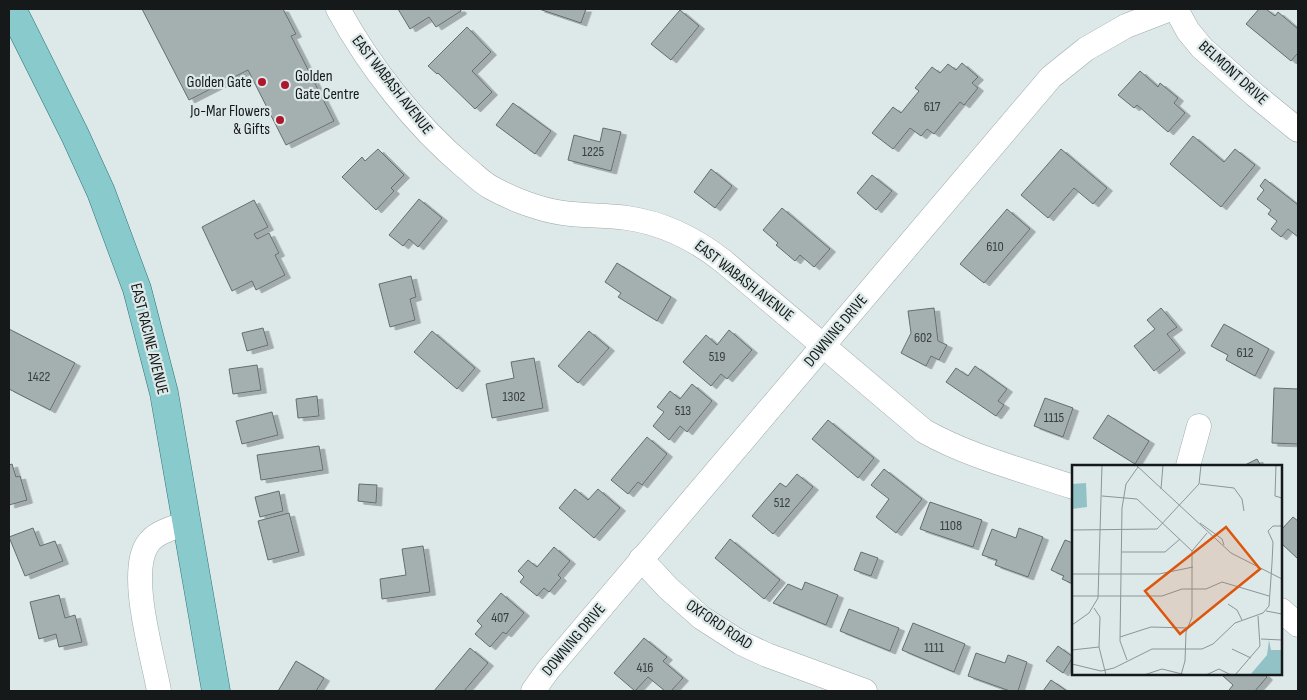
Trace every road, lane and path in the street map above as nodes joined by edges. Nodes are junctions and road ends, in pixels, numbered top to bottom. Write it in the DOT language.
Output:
graph roads {
  1 [pos="12,9"];
  2 [pos="338,9"];
  3 [pos="1170,9"];
  4 [pos="1176,9"];
  5 [pos="1298,130"];
  6 [pos="823,345"];
  7 [pos="1199,426"];
  8 [pos="1188,465"];
  9 [pos="1072,487"];
  10 [pos="187,523"];
  11 [pos="642,559"];
  12 [pos="1282,611"];
  13 [pos="1298,625"];
  14 [pos="159,691"];
  15 [pos="216,691"];
  16 [pos="533,691"];
  17 [pos="865,691"];
  1 -- 10 [label="main road, EAST RACINE AVENUE"];
  2 -- 6 [label="street, EAST WABASH AVENUE"];
  3 -- 6 [label="street, DOWNING DRIVE"];
  4 -- 5 [label="street, BELMONT DRIVE"];
  6 -- 9 [label="street, EAST WABASH AVENUE"];
  6 -- 11 [label="street, DOWNING DRIVE"];
  7 -- 8 [label="street"];
  10 -- 14 [label="street"];
  10 -- 15 [label="main road, EAST RACINE AVENUE"];
  11 -- 16 [label="street, DOWNING DRIVE"];
  11 -- 17 [label="street, OXFORD ROAD"];
  12 -- 13 [label="street"];
}
